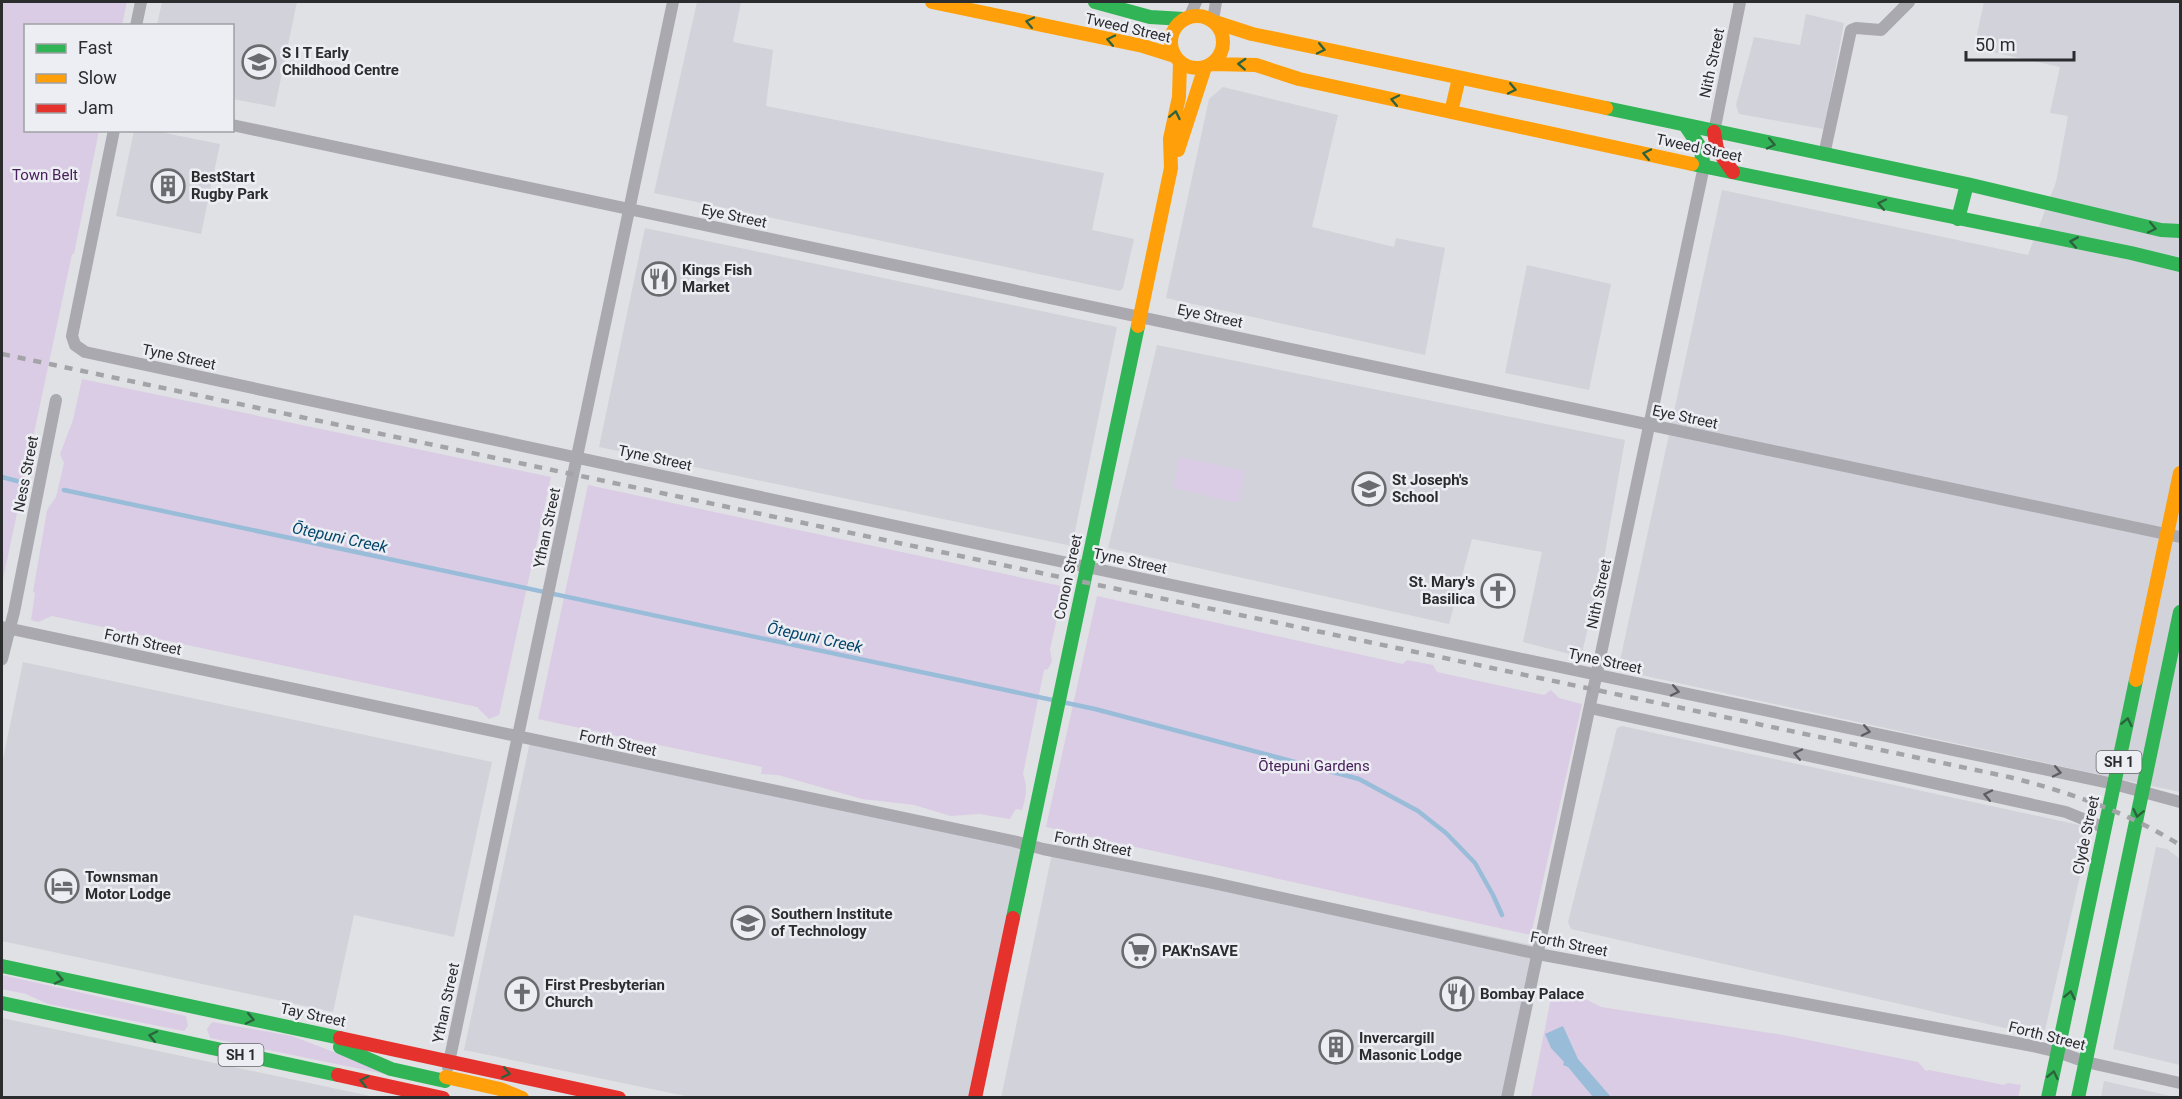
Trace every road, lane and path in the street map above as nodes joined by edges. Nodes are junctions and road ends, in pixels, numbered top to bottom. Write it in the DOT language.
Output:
graph roads {
  1 [pos="141,2"];
  2 [pos="673,2"];
  3 [pos="932,2"];
  4 [pos="1095,2"];
  5 [pos="1196,2"];
  6 [pos="1216,2"];
  7 [pos="1740,2"];
  8 [pos="1909,2"];
  9 [pos="1187,18"];
  10 [pos="1214,21"];
  11 [pos="136,24"];
  12 [pos="1178,59"];
  13 [pos="1208,66"];
  14 [pos="1459,78"];
  15 [pos="1451,112"];
  16 [pos="234,125"];
  17 [pos="1685,126"];
  18 [pos="114,132"];
  19 [pos="1714,132"];
  20 [pos="1824,155"];
  21 [pos="1704,166"];
  22 [pos="1171,168"];
  23 [pos="1733,172"];
  24 [pos="1967,184"];
  25 [pos="630,209"];
  26 [pos="1958,219"];
  27 [pos="2181,231"];
  28 [pos="2181,265"];
  29 [pos="1140,317"];
  30 [pos="56,400"];
  31 [pos="1650,425"];
  32 [pos="577,458"];
  33 [pos="2181,473"];
  34 [pos="2174,536"];
  35 [pos="1087,567"];
  36 [pos="2181,612"];
  37 [pos="5,628"];
  38 [pos="2,659"];
  39 [pos="1597,675"];
  40 [pos="1590,708"];
  41 [pos="518,737"];
  42 [pos="2114,784"];
  43 [pos="2143,791"];
  44 [pos="2181,801"];
  45 [pos="2105,828"];
  46 [pos="1028,845"];
  47 [pos="1538,954"];
  48 [pos="2,966"];
  49 [pos="2,1004"];
  50 [pos="199,1018"];
  51 [pos="286,1027"];
  52 [pos="193,1044"];
  53 [pos="2058,1052"];
  54 [pos="449,1061"];
  55 [pos="2086,1062"];
  56 [pos="445,1079"];
  57 [pos="2181,1083"];
  58 [pos="442,1097"];
  59 [pos="522,1098"];
  60 [pos="619,1098"];
  61 [pos="975,1098"];
  62 [pos="1507,1098"];
  63 [pos="2048,1098"];
  64 [pos="2078,1098"];
  1 -- 11 [label="street"];
  2 -- 25 [label="street, Ythan Street"];
  12 -- 3 [label="main road, Tweed Street, one-way"];
  4 -- 9 [label="main road, Tweed Street"];
  5 -- 9 [label="street"];
  6 -- 10 [label="street"];
  7 -- 19 [label="street, Nith Street"];
  8 -- 20 [label="street"];
  9 -- 10 [label="main road"];
  9 -- 12 [label="main road, Conon Street"];
  10 -- 13 [label="main road"];
  10 -- 14 [label="main road, Tweed Street, one-way"];
  12 -- 13 [label="main road"];
  22 -- 12 [label="main road, Conon Street, one-way"];
  15 -- 13 [label="main road, Tweed Street, one-way"];
  13 -- 22 [label="main road"];
  14 -- 15 [label="main road"];
  14 -- 17 [label="main road, Tweed Street, one-way"];
  21 -- 15 [label="main road, Tweed Street, one-way"];
  16 -- 25 [label="street, Eye Street"];
  17 -- 19 [label="main road, Tweed Street"];
  17 -- 21 [label="main road"];
  18 -- 32 [label="street, Tyne Street"];
  19 -- 20 [label="main road, Tweed Street, one-way"];
  19 -- 23 [label="main road"];
  20 -- 24 [label="main road, Tweed Street"];
  21 -- 23 [label="main road, Tweed Street"];
  21 -- 31 [label="street, Nith Street"];
  22 -- 29 [label="main road, Conon Street"];
  26 -- 23 [label="main road, Tweed Street, one-way"];
  24 -- 26 [label="main road"];
  24 -- 27 [label="main road, Tweed Street, one-way"];
  25 -- 29 [label="street, Eye Street"];
  25 -- 32 [label="street, Ythan Street"];
  28 -- 26 [label="main road, Tweed Street, one-way"];
  29 -- 31 [label="street, Eye Street"];
  29 -- 35 [label="main road, Conon Street"];
  30 -- 37 [label="street, Ness Street"];
  31 -- 34 [label="street, Eye Street"];
  31 -- 39 [label="street, Nith Street"];
  32 -- 35 [label="street, Tyne Street"];
  32 -- 41 [label="street, Ythan Street"];
  33 -- 34 [label="main road, Clyde Street / SH 1"];
  42 -- 34 [label="main road, Clyde Street / SH 1, one-way"];
  35 -- 39 [label="street, Tyne Street"];
  35 -- 46 [label="main road, Conon Street"];
  36 -- 43 [label="main road, SH 1"];
  37 -- 38 [label="street, Ness Street"];
  37 -- 41 [label="street, Forth Street"];
  39 -- 40 [label="street, Nith Street"];
  39 -- 42 [label="street, Tyne Street, one-way"];
  45 -- 40 [label="street, one-way"];
  40 -- 47 [label="street, Nith Street"];
  41 -- 46 [label="street, Forth Street"];
  41 -- 54 [label="street, Ythan Street"];
  42 -- 43 [label="street, Tyne Street"];
  42 -- 45 [label="main road, Clyde Street / SH 1"];
  43 -- 44 [label="street, Tyne Street"];
  43 -- 55 [label="main road, SH 1, one-way"];
  53 -- 45 [label="main road, Clyde Street / SH 1, one-way"];
  46 -- 47 [label="street, Forth Street"];
  46 -- 61 [label="main road, Conon Street"];
  47 -- 53 [label="street, Forth Street"];
  47 -- 62 [label="street, Nith Street"];
  48 -- 50 [label="main road, Tay Street / SH 1, one-way"];
  52 -- 49 [label="main road, SH 1, one-way"];
  50 -- 51 [label="main road, Tay Street / SH 1, one-way"];
  50 -- 52 [label="main road"];
  51 -- 54 [label="main road, Tay Street / SH 1"];
  51 -- 56 [label="main road"];
  58 -- 52 [label="main road, SH 1, one-way"];
  53 -- 55 [label="street, Forth Street"];
  63 -- 53 [label="main road, Clyde Street / SH 1, one-way"];
  54 -- 56 [label="street, Ythan Street"];
  54 -- 60 [label="main road, Tay Street / SH 1, one-way"];
  55 -- 57 [label="street, Forth Street"];
  55 -- 64 [label="main road, SH 1"];
  56 -- 58 [label="street, Ythan Street"];
  56 -- 59 [label="main road"];
}
